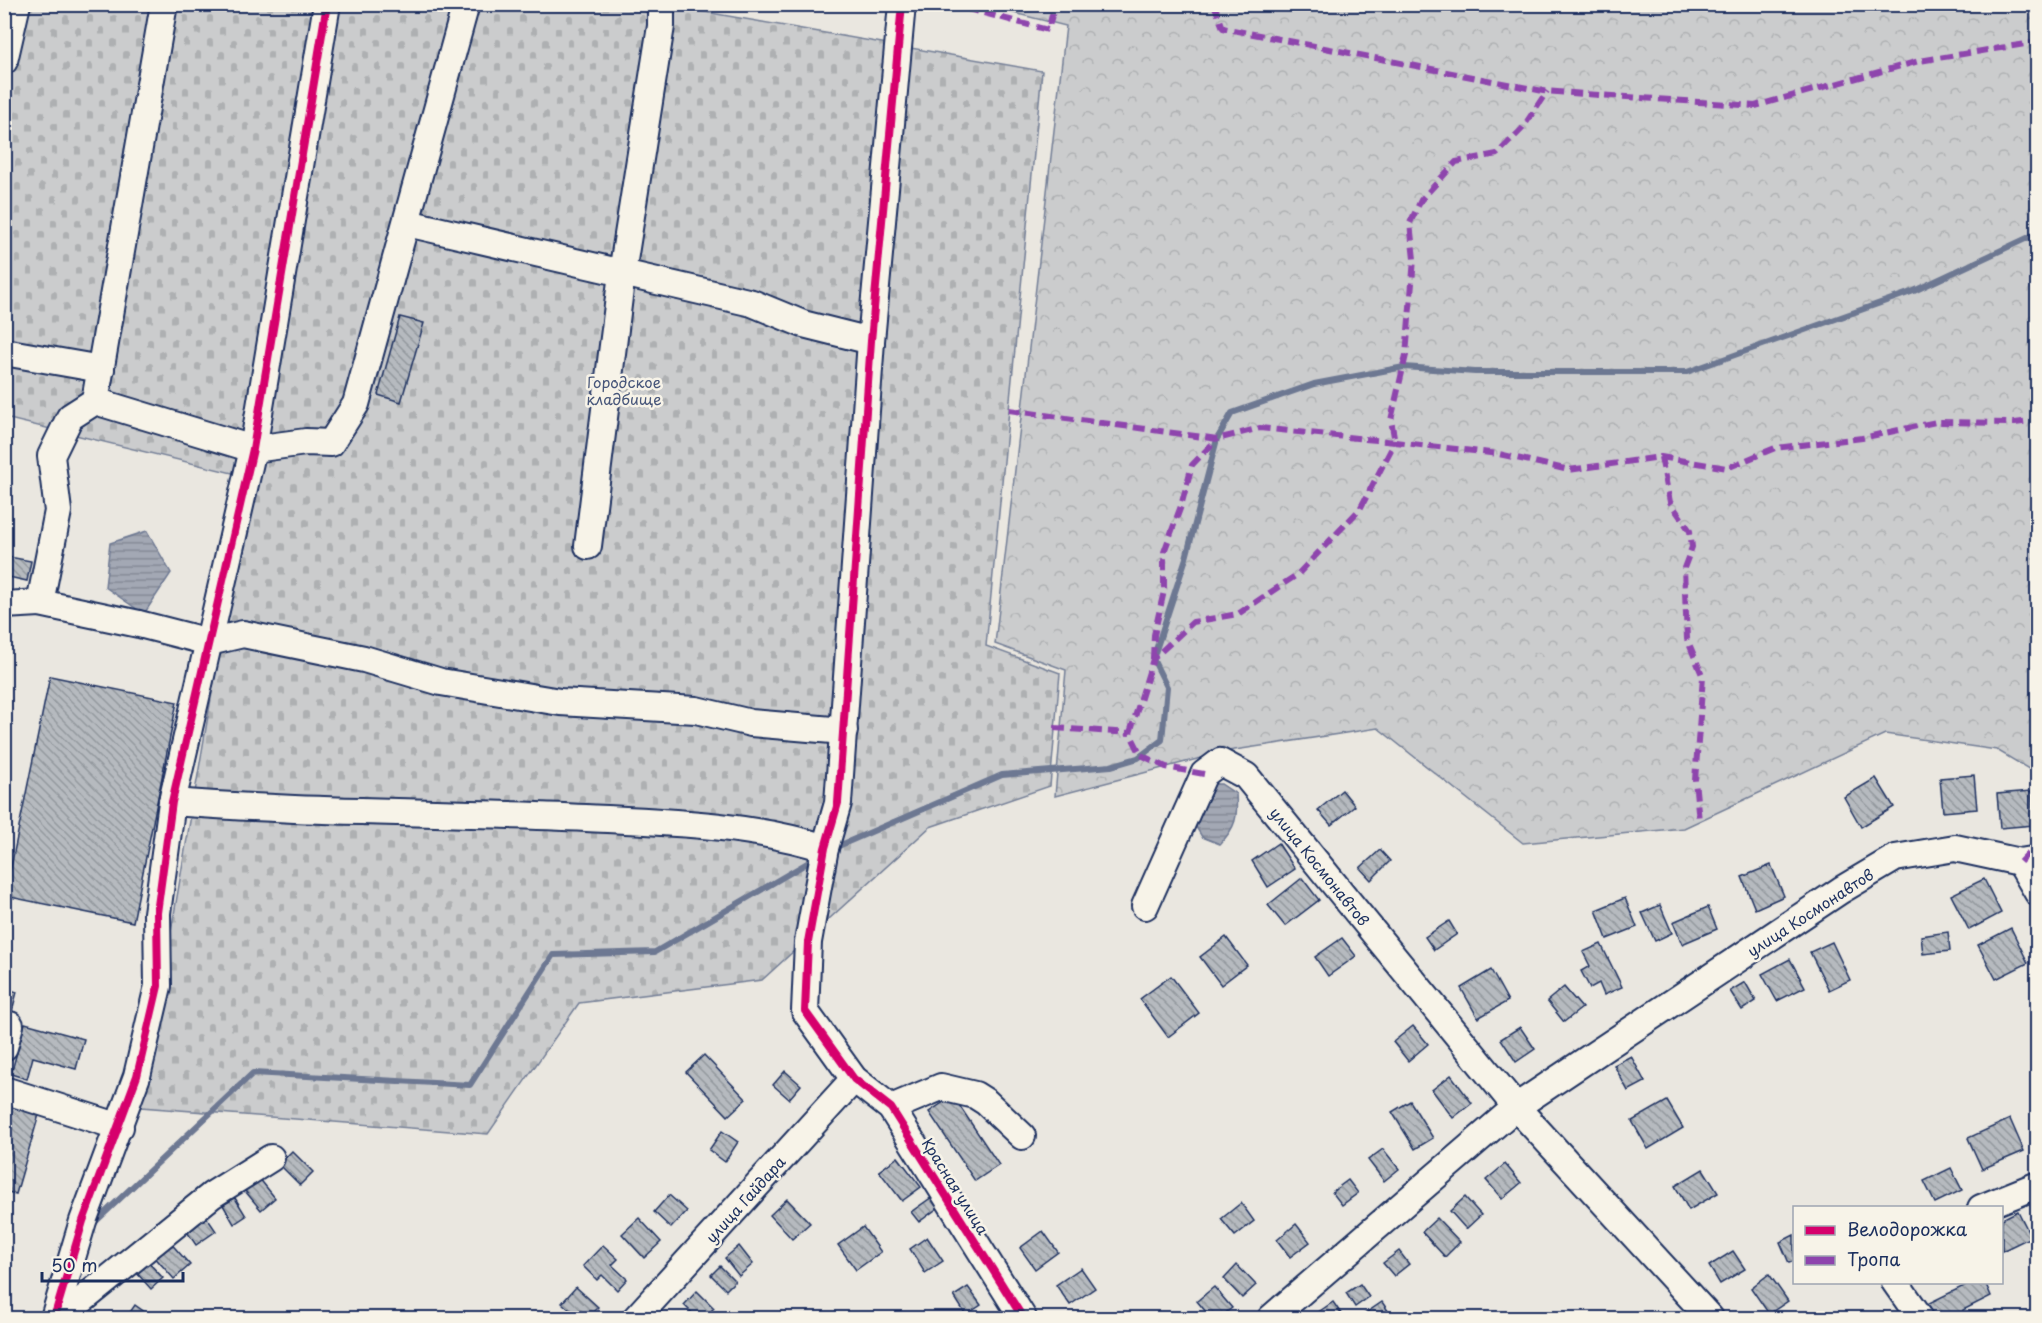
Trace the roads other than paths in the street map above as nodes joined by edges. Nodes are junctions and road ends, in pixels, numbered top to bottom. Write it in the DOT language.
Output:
graph roads {
  1 [pos="17,4"];
  2 [pos="164,4"];
  3 [pos="327,4"];
  4 [pos="466,4"];
  5 [pos="658,4"];
  6 [pos="902,4"];
  7 [pos="4,61"];
  8 [pos="407,223"];
  9 [pos="622,273"];
  10 [pos="871,341"];
  11 [pos="4,352"];
  12 [pos="100,369"];
  13 [pos="95,401"];
  14 [pos="254,448"];
  15 [pos="588,546"];
  16 [pos="40,603"];
  17 [pos="4,605"];
  18 [pos="209,642"];
  19 [pos="844,731"];
  20 [pos="172,802"];
  21 [pos="825,848"];
  22 [pos="2028,861"];
  23 [pos="2037,893"];
  24 [pos="1145,906"];
  25 [pos="4,1024"];
  26 [pos="4,1047"];
  27 [pos="854,1079"];
  28 [pos="4,1090"];
  29 [pos="1516,1107"];
  30 [pos="891,1108"];
  31 [pos="120,1127"];
  32 [pos="1022,1136"];
  33 [pos="271,1158"];
  34 [pos="2037,1185"];
  35 [pos="1986,1206"];
  36 [pos="1896,1284"];
  37 [pos="54,1318"];
  38 [pos="60,1318"];
  39 [pos="636,1318"];
  40 [pos="1023,1318"];
  41 [pos="1271,1318"];
  42 [pos="1710,1318"];
  43 [pos="1918,1318"];
  1 -- 7 [label="street"];
  2 -- 12 [label="street"];
  3 -- 14 [label="street"];
  4 -- 8 [label="street"];
  5 -- 9 [label="street"];
  6 -- 10 [label="street, Красная улица"];
  8 -- 9 [label="street"];
  8 -- 14 [label="street"];
  9 -- 10 [label="street"];
  9 -- 15 [label="street"];
  10 -- 19 [label="street, Красная улица"];
  11 -- 12 [label="street"];
  12 -- 13 [label="street"];
  13 -- 14 [label="street"];
  13 -- 16 [label="street"];
  14 -- 18 [label="street"];
  16 -- 17 [label="street"];
  16 -- 18 [label="street"];
  18 -- 19 [label="street"];
  18 -- 20 [label="street"];
  19 -- 21 [label="street, Красная улица"];
  20 -- 21 [label="street"];
  20 -- 31 [label="street"];
  21 -- 27 [label="street, Красная улица"];
  22 -- 23 [label="street"];
  22 -- 29 [label="street, улица Космонавтов"];
  24 -- 29 [label="street, улица Космонавтов"];
  25 -- 26 [label="street"];
  27 -- 30 [label="street, Красная улица"];
  27 -- 39 [label="street, улица Гайдара"];
  28 -- 31 [label="street"];
  29 -- 41 [label="street, улица Космонавтов"];
  29 -- 42 [label="street, улица Космонавтов"];
  30 -- 32 [label="street"];
  30 -- 40 [label="street, Красная улица"];
  31 -- 37 [label="street"];
  33 -- 38 [label="street"];
  34 -- 35 [label="street"];
  36 -- 43 [label="street"];
}
